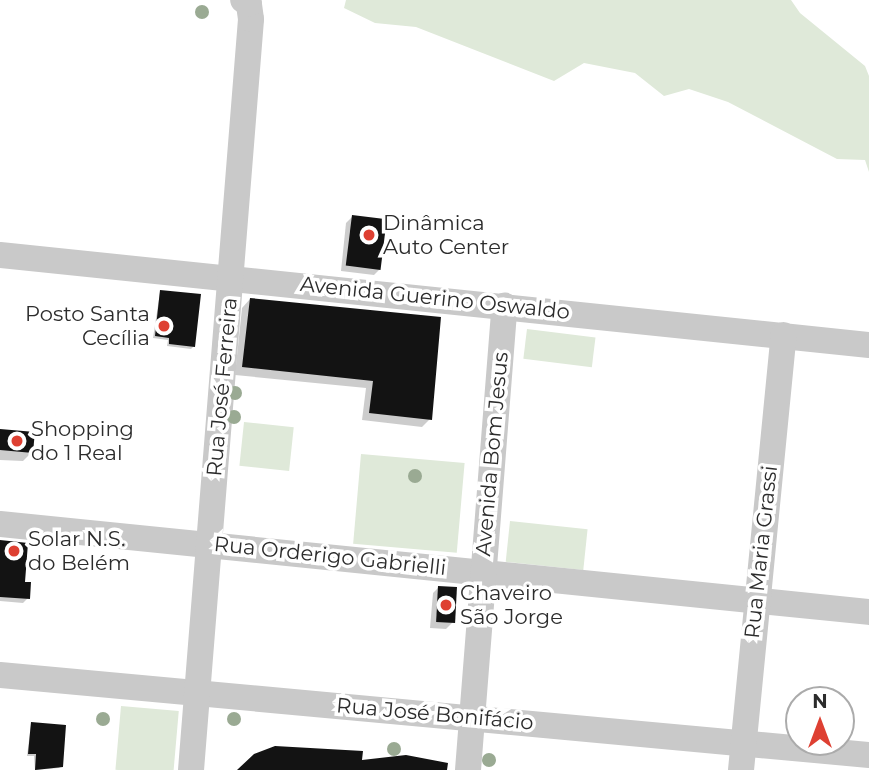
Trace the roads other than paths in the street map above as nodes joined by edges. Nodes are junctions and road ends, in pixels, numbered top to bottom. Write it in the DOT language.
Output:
graph roads {
  1 [pos="246,2"];
  2 [pos="0,256"];
  3 [pos="231,278"];
  4 [pos="505,305"];
  5 [pos="784,335"];
  6 [pos="869,345"];
  7 [pos="0,524"];
  8 [pos="210,544"];
  9 [pos="483,571"];
  10 [pos="756,598"];
  11 [pos="869,612"];
  12 [pos="0,675"];
  13 [pos="197,694"];
  14 [pos="472,717"];
  15 [pos="869,755"];
  16 [pos="742,757"];
  17 [pos="191,770"];
  18 [pos="468,770"];
  1 -- 3 [label="street, Rua José Ferreira"];
  2 -- 3 [label="street, Avenida Guerino Oswaldo"];
  3 -- 4 [label="street, Avenida Guerino Oswaldo"];
  3 -- 8 [label="street, Rua José Ferreira"];
  4 -- 5 [label="street, Avenida Guerino Oswaldo"];
  4 -- 9 [label="street, Avenida Bom Jesus"];
  5 -- 6 [label="street, Avenida Guerino Oswaldo"];
  5 -- 10 [label="street, Rua Maria Grassi"];
  7 -- 8 [label="street, Rua Orderigo Gabrielli"];
  8 -- 9 [label="street, Rua Orderigo Gabrielli"];
  8 -- 13 [label="street, Rua José Ferreira"];
  9 -- 10 [label="street, Rua Orderigo Gabrielli"];
  9 -- 14 [label="street, Avenida Bom Jesus"];
  10 -- 11 [label="street, Rua Orderigo Gabrielli"];
  10 -- 16 [label="street, Rua Maria Grassi"];
  12 -- 13 [label="street, Rua José Bonifácio"];
  13 -- 14 [label="street, Rua José Bonifácio"];
  13 -- 17 [label="street, Rua José Ferreira"];
  14 -- 16 [label="street, Rua José Bonifácio"];
  14 -- 18 [label="street, Avenida Bom Jesus"];
  15 -- 16 [label="street, Rua José Bonifácio"];
}
